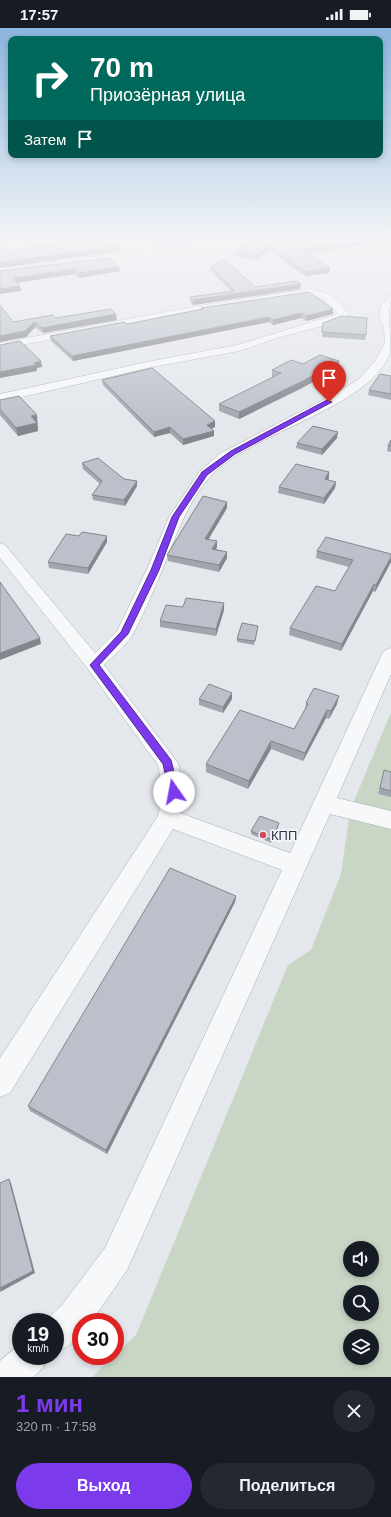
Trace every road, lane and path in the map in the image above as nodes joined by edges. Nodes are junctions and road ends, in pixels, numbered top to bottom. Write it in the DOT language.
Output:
graph roads {
  1 [pos="257,300"];
  2 [pos="332,300"];
  3 [pos="390,300"];
  4 [pos="0,346"];
  5 [pos="0,398"];
  6 [pos="0,548"];
  7 [pos="391,654"];
  8 [pos="94,665"];
  9 [pos="324,804"];
  10 [pos="168,818"];
  11 [pos="391,820"];
  12 [pos="296,866"];
  13 [pos="0,1081"];
  14 [pos="64,1327"];
  15 [pos="21,1365"];
  16 [pos="8,1377"];
  1 -- 4 [label="street"];
  2 -- 5 [label="street"];
  3 -- 8 [label="street"];
  6 -- 8 [label="street"];
  7 -- 9 [label="street"];
  8 -- 10 [label="street"];
  9 -- 11 [label="street"];
  9 -- 12 [label="street"];
  10 -- 12 [label="street"];
  10 -- 13 [label="street"];
  12 -- 14 [label="street"];
  15 -- 16 [label="street"];
}
